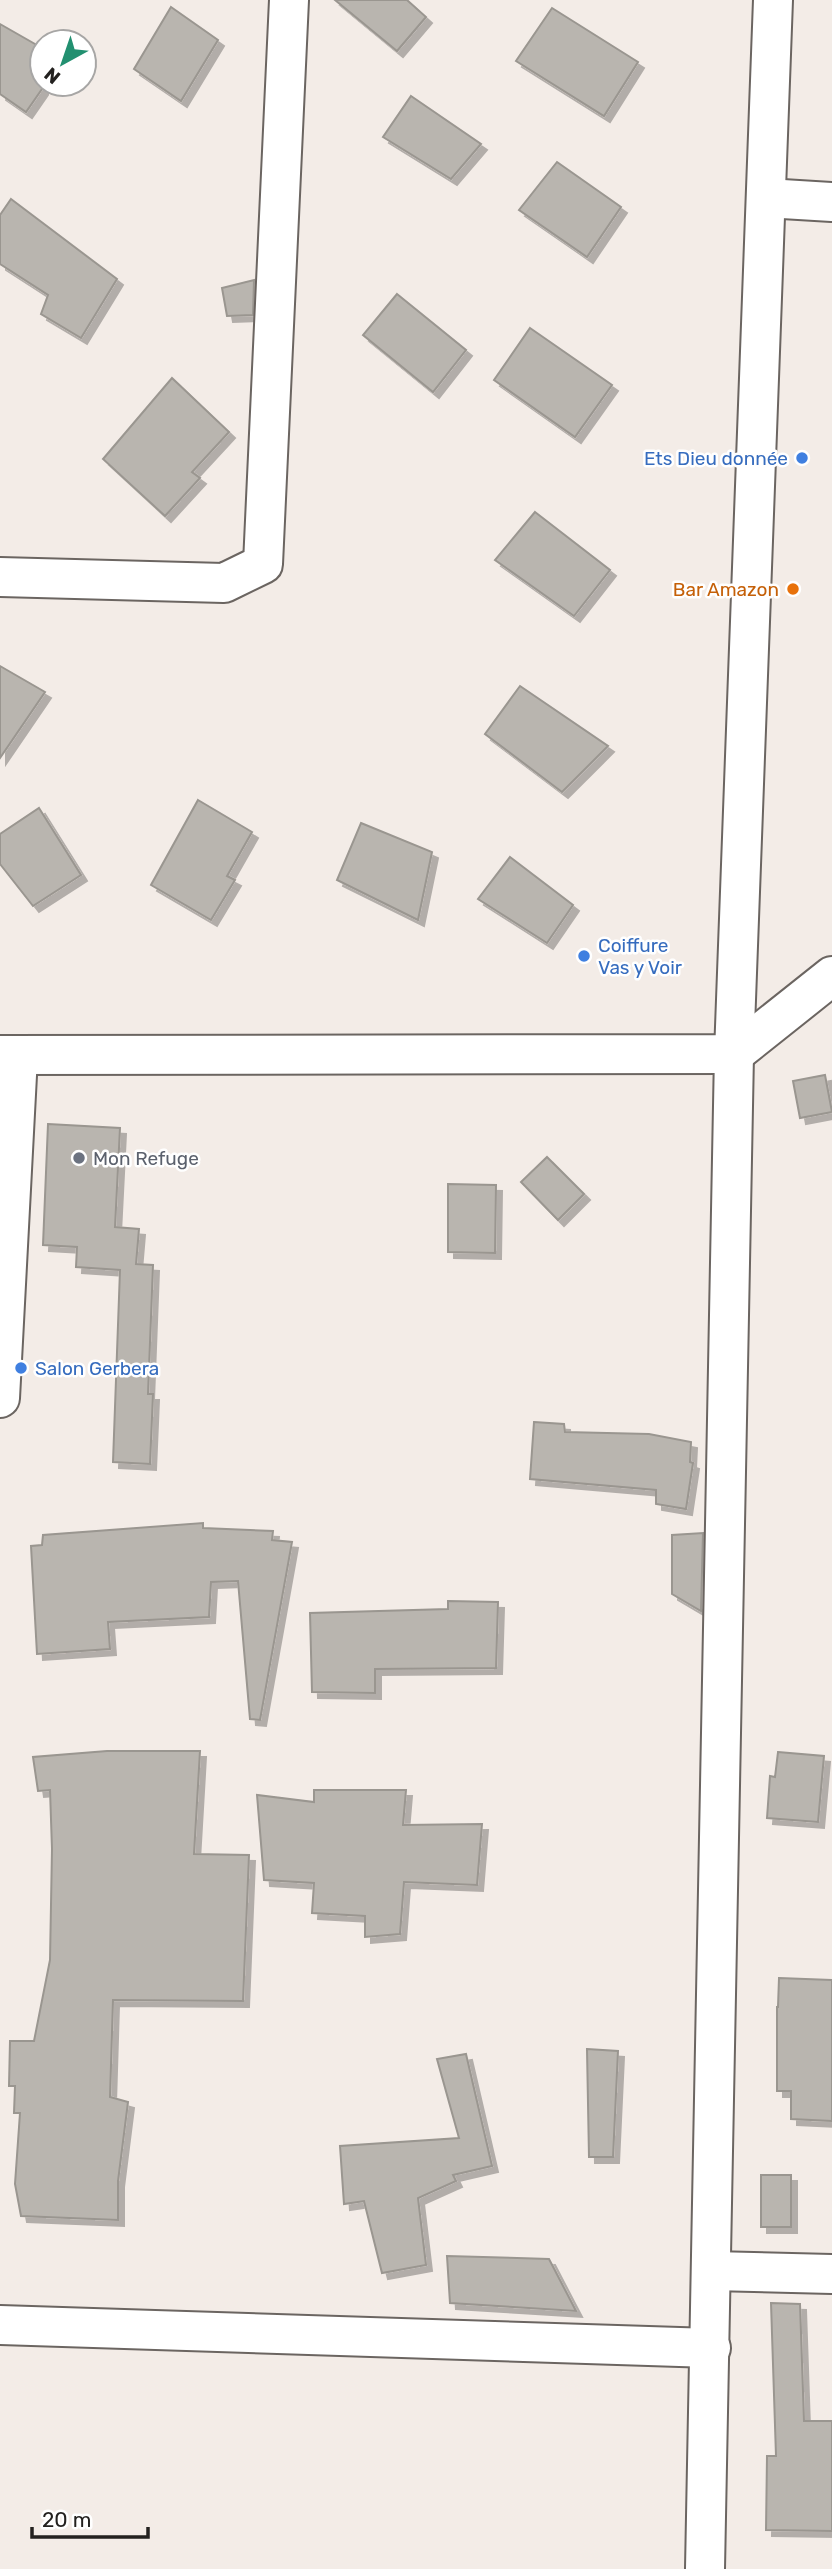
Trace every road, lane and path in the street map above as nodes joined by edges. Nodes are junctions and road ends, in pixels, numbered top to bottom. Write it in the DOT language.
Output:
graph roads {
  1 [pos="289,0"];
  2 [pos="773,0"];
  3 [pos="766,198"];
  4 [pos="832,202"];
  5 [pos="0,577"];
  6 [pos="832,976"];
  7 [pos="734,1054"];
  8 [pos="9,1056"];
  9 [pos="0,1398"];
  10 [pos="712,2271"];
  11 [pos="832,2274"];
  12 [pos="0,2325"];
  13 [pos="711,2348"];
  14 [pos="705,2569"];
  1 -- 5 [label="street"];
  2 -- 3 [label="street"];
  3 -- 4 [label="street"];
  3 -- 7 [label="street"];
  6 -- 7 [label="street"];
  7 -- 8 [label="street"];
  7 -- 10 [label="street"];
  8 -- 9 [label="street"];
  10 -- 11 [label="street"];
  10 -- 13 [label="street"];
  12 -- 13 [label="street"];
  13 -- 14 [label="street"];
}
